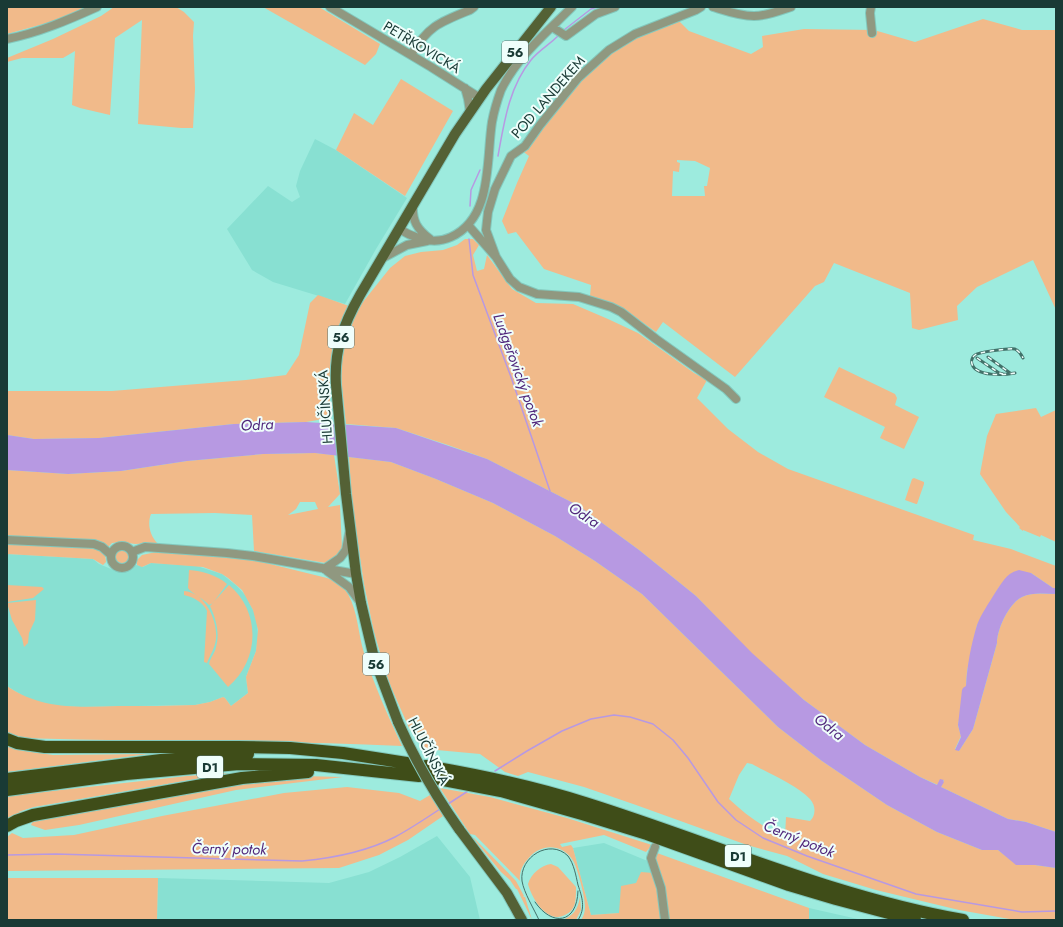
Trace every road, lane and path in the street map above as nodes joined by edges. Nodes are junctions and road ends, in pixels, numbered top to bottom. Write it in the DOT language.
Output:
graph roads {
  1 [pos="97,7"];
  2 [pos="330,7"];
  3 [pos="474,7"];
  4 [pos="550,7"];
  5 [pos="572,7"];
  6 [pos="616,7"];
  7 [pos="701,7"];
  8 [pos="713,7"];
  9 [pos="791,7"];
  10 [pos="871,7"];
  11 [pos="345,11"];
  12 [pos="558,31"];
  13 [pos="872,33"];
  14 [pos="7,39"];
  15 [pos="410,55"];
  16 [pos="465,88"];
  17 [pos="480,98"];
  18 [pos="470,112"];
  19 [pos="413,204"];
  20 [pos="468,224"];
  21 [pos="399,229"];
  22 [pos="432,241"];
  23 [pos="496,257"];
  24 [pos="381,259"];
  25 [pos="736,399"];
  26 [pos="350,527"];
  27 [pos="7,540"];
  28 [pos="132,552"];
  29 [pos="111,555"];
  30 [pos="324,569"];
  31 [pos="356,574"];
  32 [pos="361,603"];
  33 [pos="7,739"];
  34 [pos="377,759"];
  35 [pos="426,766"];
  36 [pos="415,772"];
  37 [pos="433,778"];
  38 [pos="7,779"];
  39 [pos="7,790"];
  40 [pos="7,826"];
  41 [pos="655,847"];
  42 [pos="522,920"];
  43 [pos="665,920"];
  44 [pos="915,920"];
  45 [pos="963,920"];
  1 -- 14 [label="street"];
  2 -- 11 [label="street, PETŘKOVICKÁ"];
  3 -- 15 [label="street"];
  4 -- 17 [label="main road, 56"];
  5 -- 12 [label="street"];
  6 -- 12 [label="street"];
  7 -- 23 [label="street, POD LANDEKEM"];
  8 -- 9 [label="street"];
  10 -- 13 [label="street"];
  11 -- 15 [label="street, PETŘKOVICKÁ"];
  12 -- 20 [label="street"];
  15 -- 16 [label="street, PETŘKOVICKÁ"];
  16 -- 17 [label="street, PETŘKOVICKÁ"];
  16 -- 18 [label="street"];
  17 -- 18 [label="main road, 56"];
  18 -- 19 [label="main road, HLUČÍNSKÁ / 56"];
  19 -- 21 [label="main road, HLUČÍNSKÁ / 56"];
  19 -- 22 [label="street"];
  20 -- 22 [label="street"];
  20 -- 23 [label="street, POD LANDEKEM"];
  21 -- 22 [label="street"];
  21 -- 24 [label="main road, HLUČÍNSKÁ / 56"];
  22 -- 24 [label="street"];
  23 -- 25 [label="street, POD LANDEKEM"];
  24 -- 26 [label="main road, HLUČÍNSKÁ / 56"];
  26 -- 30 [label="street"];
  26 -- 31 [label="main road, HLUČÍNSKÁ / 56"];
  27 -- 29 [label="street"];
  28 -- 29 [label="street"];
  28 -- 29 [label="street"];
  28 -- 30 [label="street"];
  30 -- 31 [label="street"];
  30 -- 32 [label="street"];
  31 -- 32 [label="main road, HLUČÍNSKÁ / 56"];
  32 -- 42 [label="main road, HLUČÍNSKÁ / 56, bridge"];
  33 -- 34 [label="highway, D1"];
  34 -- 36 [label="highway, D1"];
  34 -- 38 [label="highway, D1"];
  35 -- 45 [label="highway, D1"];
  36 -- 39 [label="highway, D1"];
  36 -- 40 [label="highway"];
  37 -- 44 [label="highway, D1"];
  41 -- 43 [label="street"];
}
